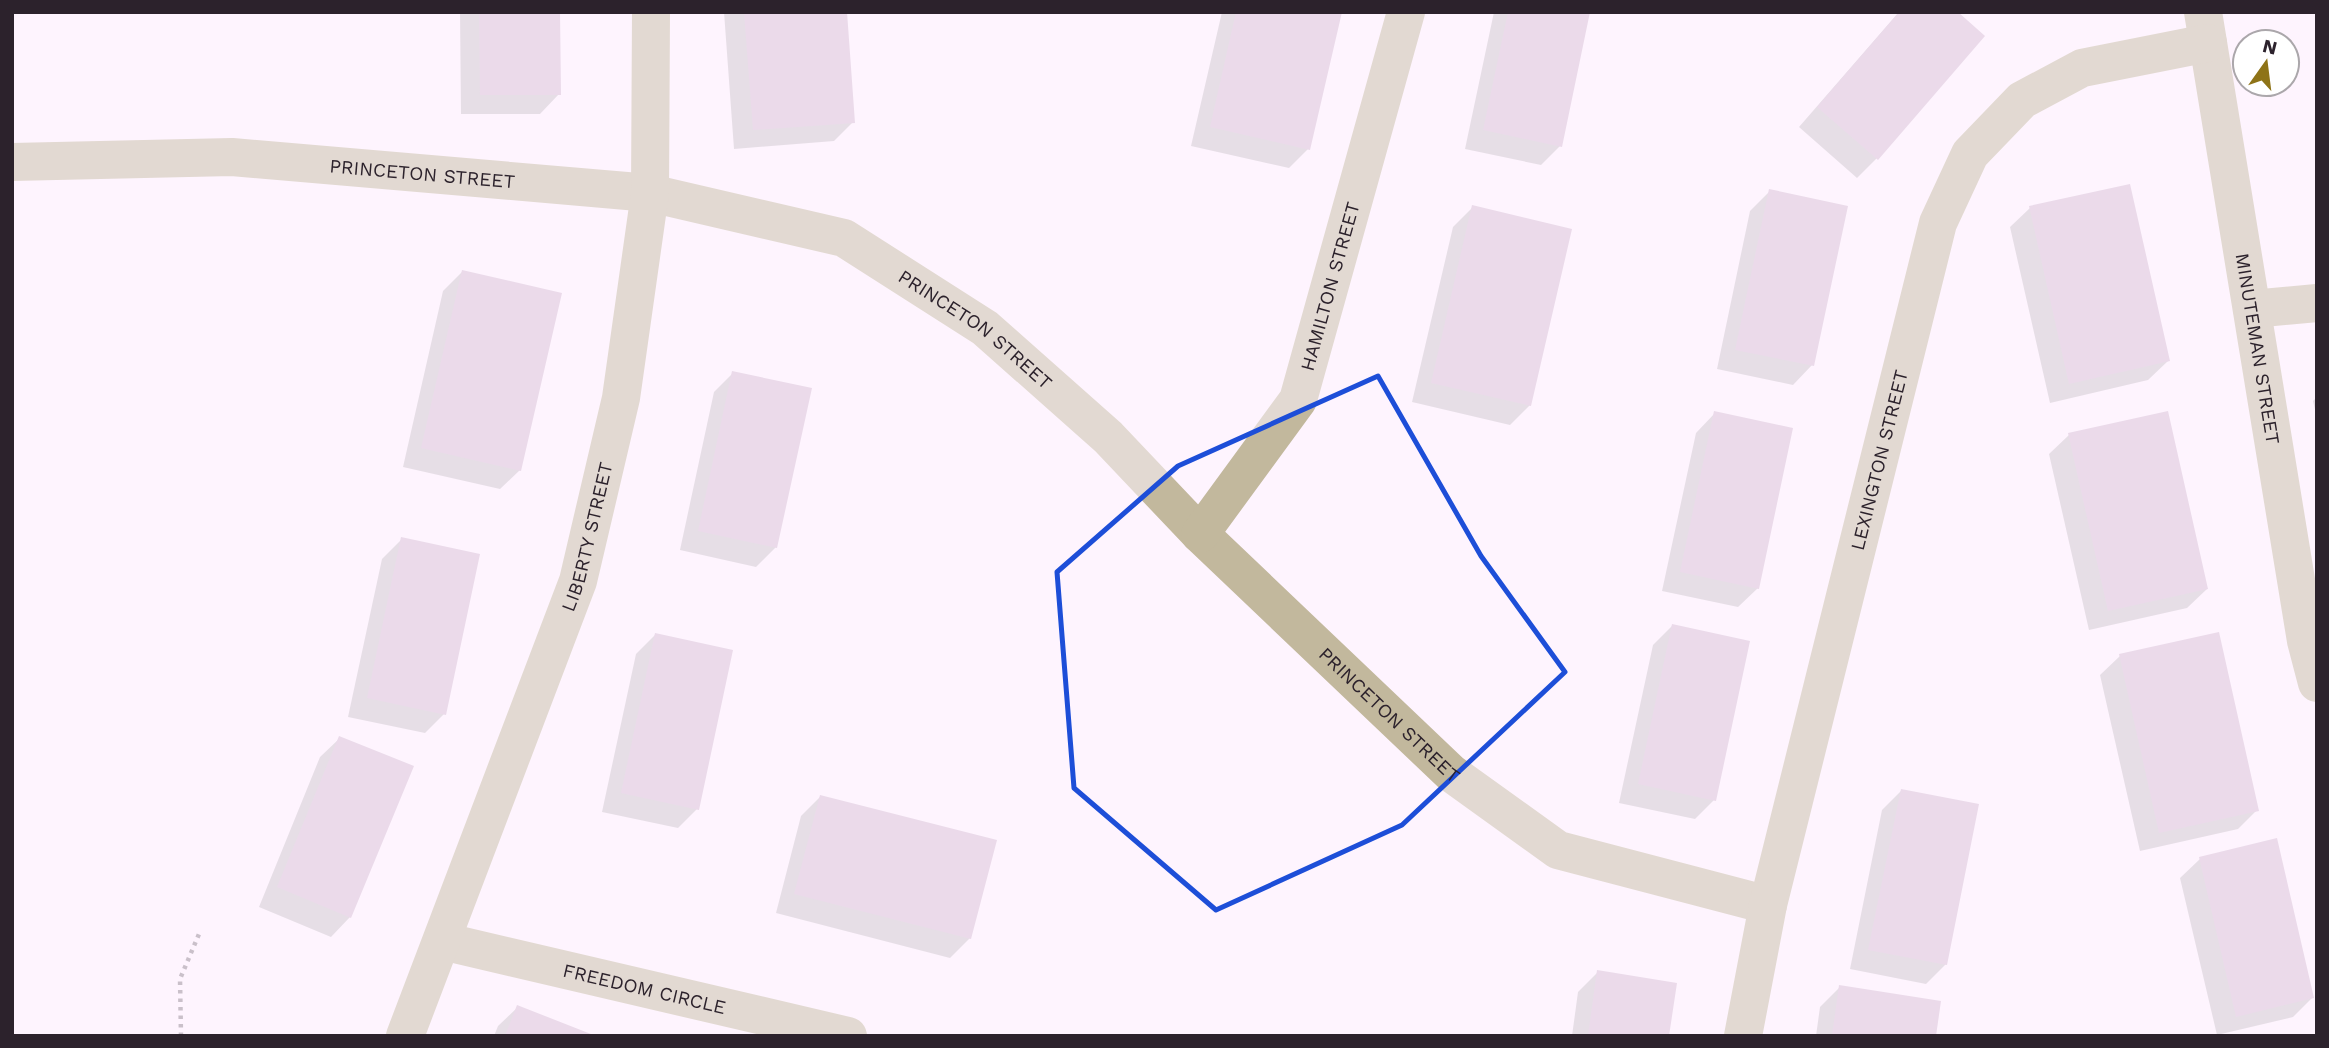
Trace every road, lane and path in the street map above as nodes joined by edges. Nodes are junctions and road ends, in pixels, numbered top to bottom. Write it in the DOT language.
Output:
graph roads {
  1 [pos="651,12"];
  2 [pos="1406,12"];
  3 [pos="2206,28"];
  4 [pos="12,162"];
  5 [pos="650,192"];
  6 [pos="2317,303"];
  7 [pos="2252,309"];
  8 [pos="1200,534"];
  9 [pos="2317,683"];
  10 [pos="1768,905"];
  11 [pos="199,934"];
  12 [pos="442,941"];
  13 [pos="181,1036"];
  14 [pos="405,1036"];
  15 [pos="848,1036"];
  16 [pos="1743,1036"];
  1 -- 5 [label="street, LIBERTY STREET"];
  2 -- 8 [label="street, HAMILTON STREET"];
  3 -- 7 [label="street, MINUTEMAN STREET"];
  3 -- 10 [label="street, LEXINGTON STREET"];
  4 -- 5 [label="street, PRINCETON STREET"];
  5 -- 8 [label="street, PRINCETON STREET"];
  5 -- 12 [label="street, LIBERTY STREET"];
  6 -- 7 [label="street"];
  7 -- 9 [label="street, MINUTEMAN STREET"];
  8 -- 10 [label="street, PRINCETON STREET"];
  10 -- 16 [label="street, LEXINGTON STREET"];
  11 -- 13 [label="path"];
  12 -- 14 [label="street, LIBERTY STREET"];
  12 -- 15 [label="street, FREEDOM CIRCLE"];
}
